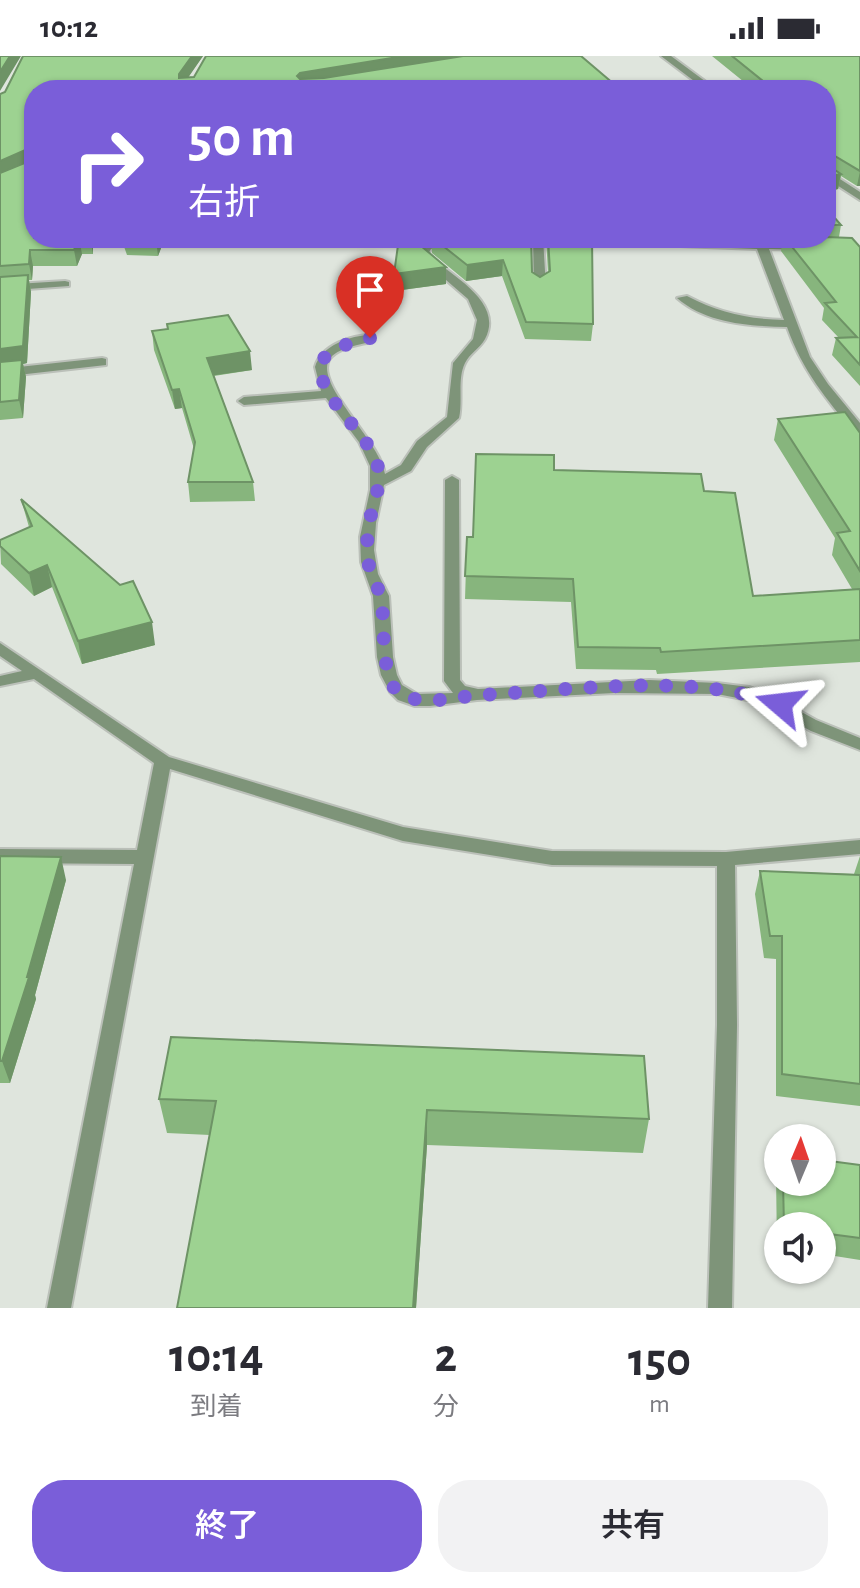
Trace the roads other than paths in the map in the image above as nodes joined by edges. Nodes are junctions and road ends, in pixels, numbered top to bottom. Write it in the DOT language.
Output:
graph roads {
  1 [pos="665,56"];
  2 [pos="698,80"];
  3 [pos="836,180"];
  4 [pos="860,197"];
  5 [pos="429,248"];
  6 [pos="538,248"];
  7 [pos="763,248"];
  8 [pos="65,284"];
  9 [pos="0,288"];
  10 [pos="540,288"];
  11 [pos="683,298"];
  12 [pos="790,324"];
  13 [pos="370,338"];
  14 [pos="102,362"];
  15 [pos="0,373"];
  16 [pos="330,394"];
  17 [pos="244,401"];
  18 [pos="860,431"];
  19 [pos="452,480"];
  20 [pos="379,482"];
  21 [pos="0,648"];
  22 [pos="37,673"];
  23 [pos="0,681"];
  24 [pos="478,695"];
  25 [pos="860,744"];
  26 [pos="163,761"];
  27 [pos="860,847"];
  28 [pos="0,856"];
  29 [pos="145,857"];
  30 [pos="726,859"];
  31 [pos="59,1308"];
  32 [pos="720,1308"];
  1 -- 2 [label="street"];
  3 -- 4 [label="street"];
  5 -- 20 [label="street"];
  6 -- 10 [label="street"];
  7 -- 12 [label="street"];
  8 -- 9 [label="street"];
  11 -- 12 [label="street"];
  12 -- 18 [label="street"];
  13 -- 16 [label="street"];
  14 -- 15 [label="street"];
  16 -- 17 [label="street"];
  16 -- 20 [label="street"];
  19 -- 24 [label="street"];
  20 -- 24 [label="street"];
  21 -- 22 [label="street"];
  22 -- 23 [label="street"];
  22 -- 26 [label="street"];
  24 -- 25 [label="street"];
  26 -- 29 [label="street"];
  26 -- 30 [label="street"];
  27 -- 30 [label="street"];
  28 -- 29 [label="street"];
  29 -- 31 [label="street"];
  30 -- 32 [label="street"];
}
